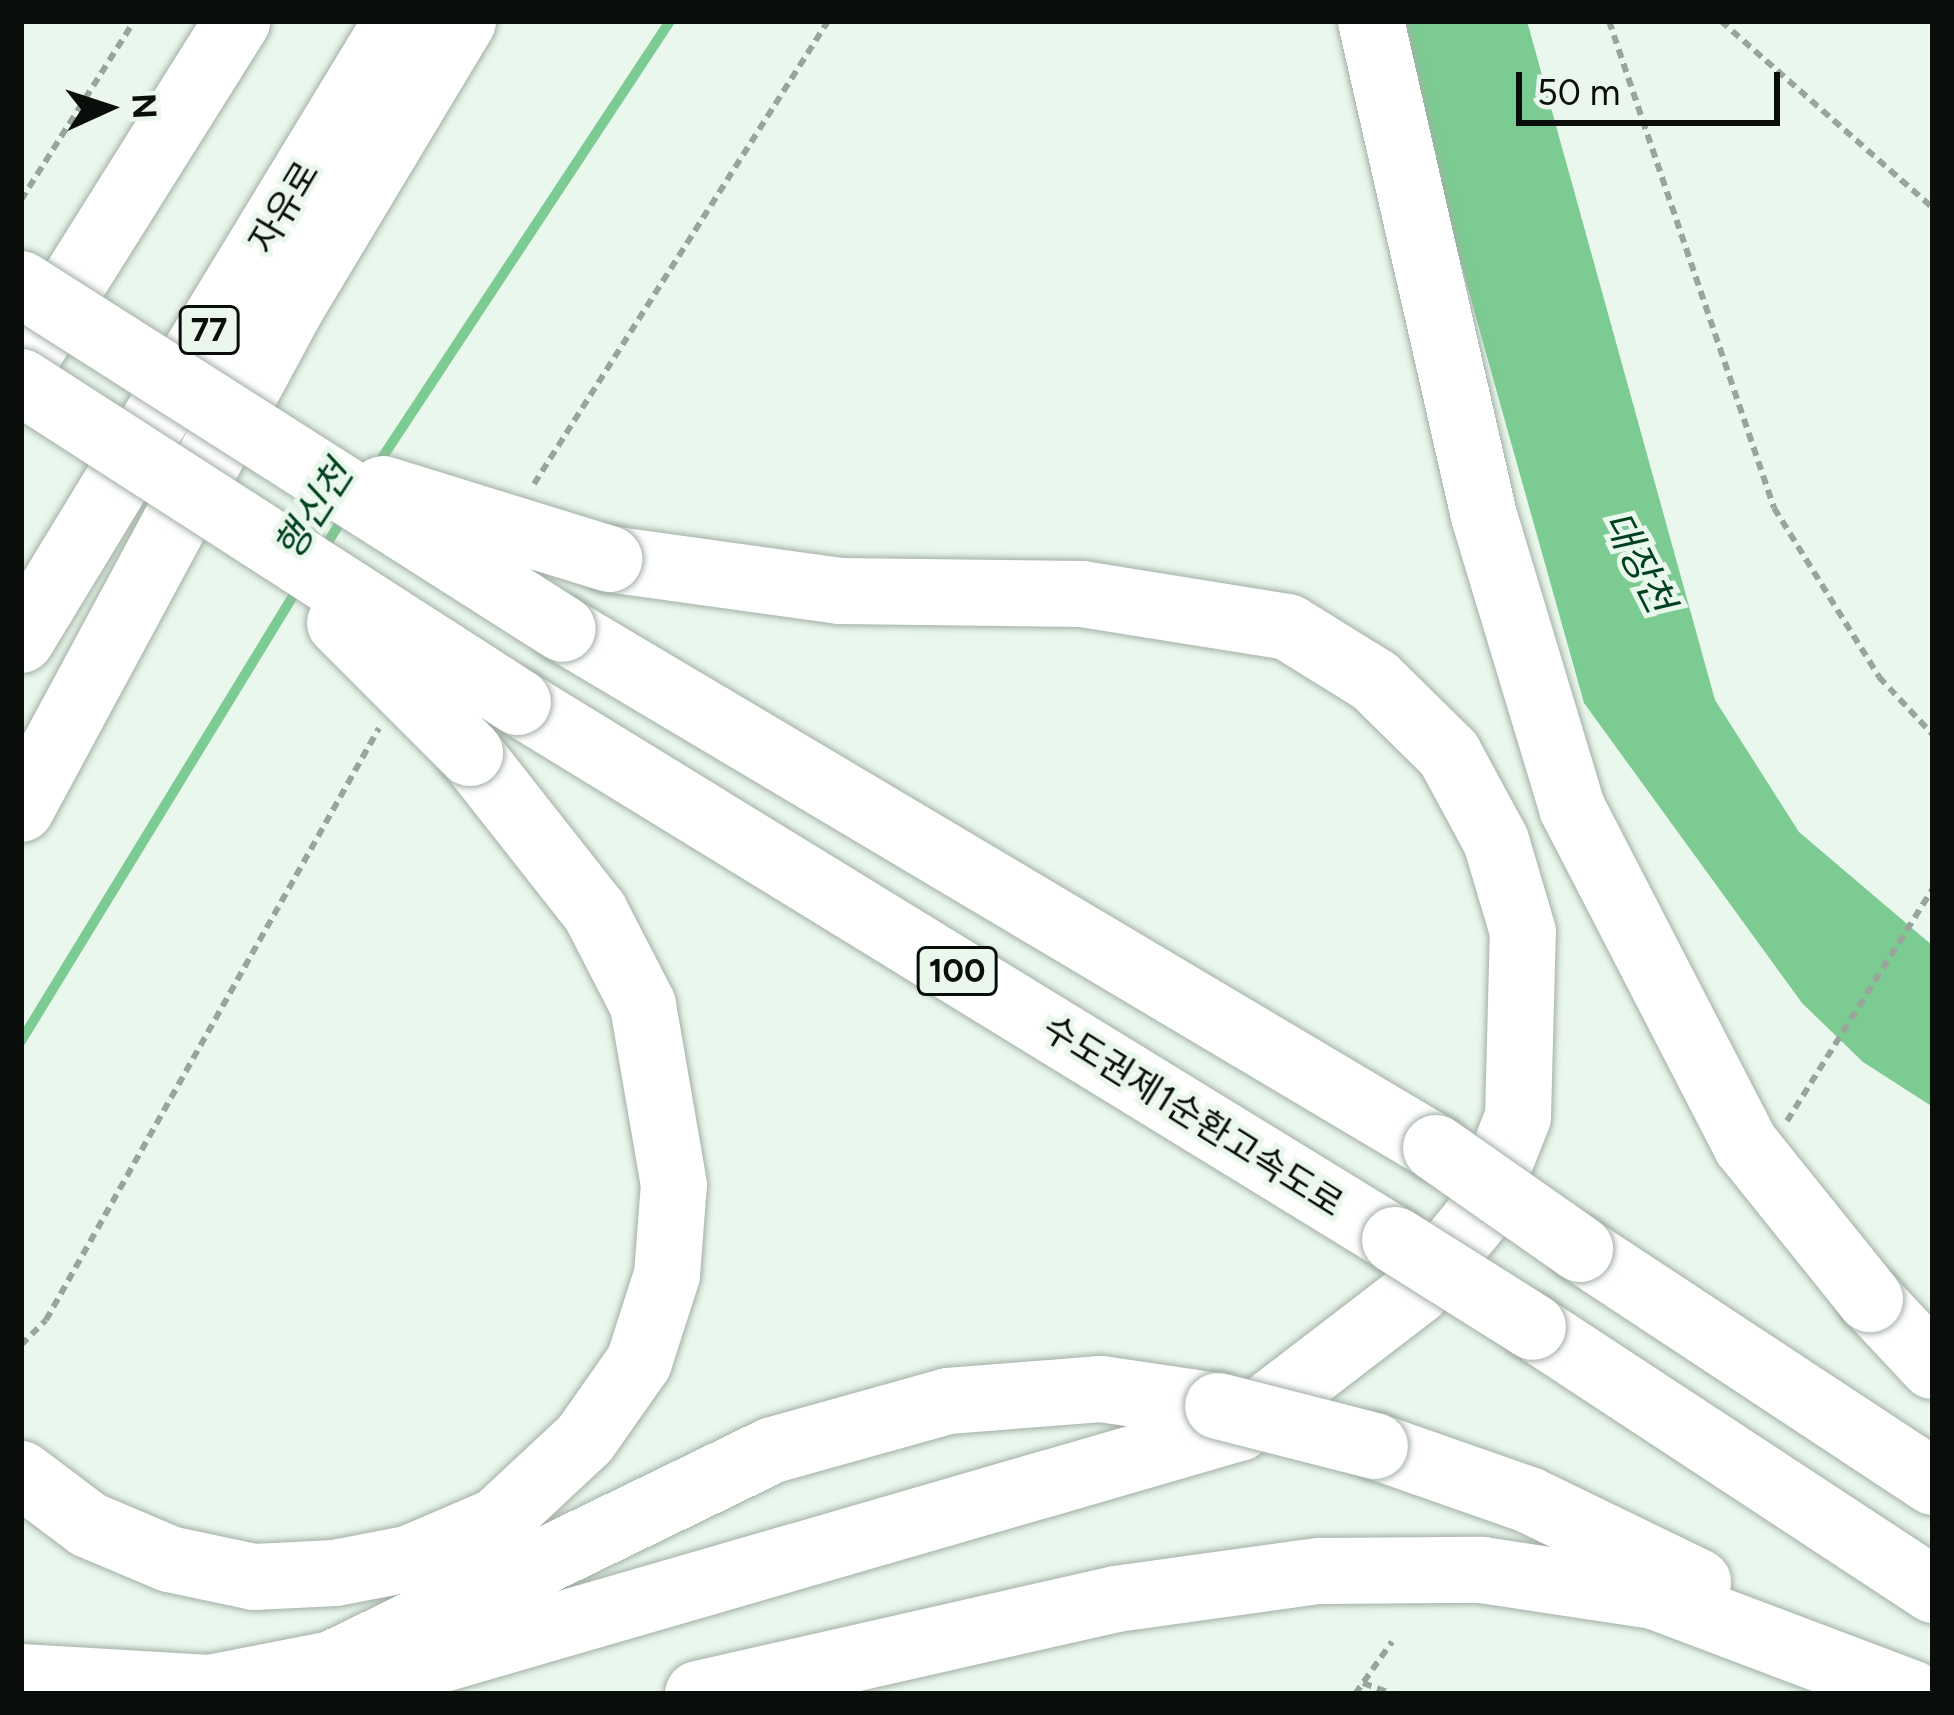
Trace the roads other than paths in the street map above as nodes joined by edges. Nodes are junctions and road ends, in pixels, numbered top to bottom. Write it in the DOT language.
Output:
graph roads {
  1 [pos="237,21"];
  2 [pos="397,21"];
  3 [pos="464,21"];
  4 [pos="1371,21"];
  5 [pos="1386,21"];
  6 [pos="21,284"];
  7 [pos="1450,352"];
  8 [pos="21,366"];
  9 [pos="21,382"];
  10 [pos="296,462"];
  11 [pos="214,506"];
  12 [pos="21,640"];
  13 [pos="21,809"];
  14 [pos="1933,1366"];
  15 [pos="24,1478"];
  16 [pos="1933,1483"];
  17 [pos="1933,1590"];
  18 [pos="21,1677"];
  19 [pos="322,1694"];
  20 [pos="698,1694"];
  21 [pos="1913,1694"];
  22 [pos="1929,1694"];
  1 -- 8 [label="highway"];
  2 -- 12 [label="highway, 자유로 / 77"];
  3 -- 13 [label="highway"];
  4 -- 7 [label="highway, bridge"];
  5 -- 7 [label="highway, bridge"];
  6 -- 10 [label="highway, 100, bridge"];
  7 -- 14 [label="highway, bridge"];
  9 -- 11 [label="highway, 수도권제1순환고속도로 / 100, bridge"];
  10 -- 16 [label="highway, 100, bridge"];
  10 -- 19 [label="highway, bridge"];
  11 -- 15 [label="highway, bridge"];
  11 -- 17 [label="highway, 수도권제1순환고속도로 / 100, bridge"];
  18 -- 22 [label="highway, bridge"];
  20 -- 21 [label="highway"];
}
